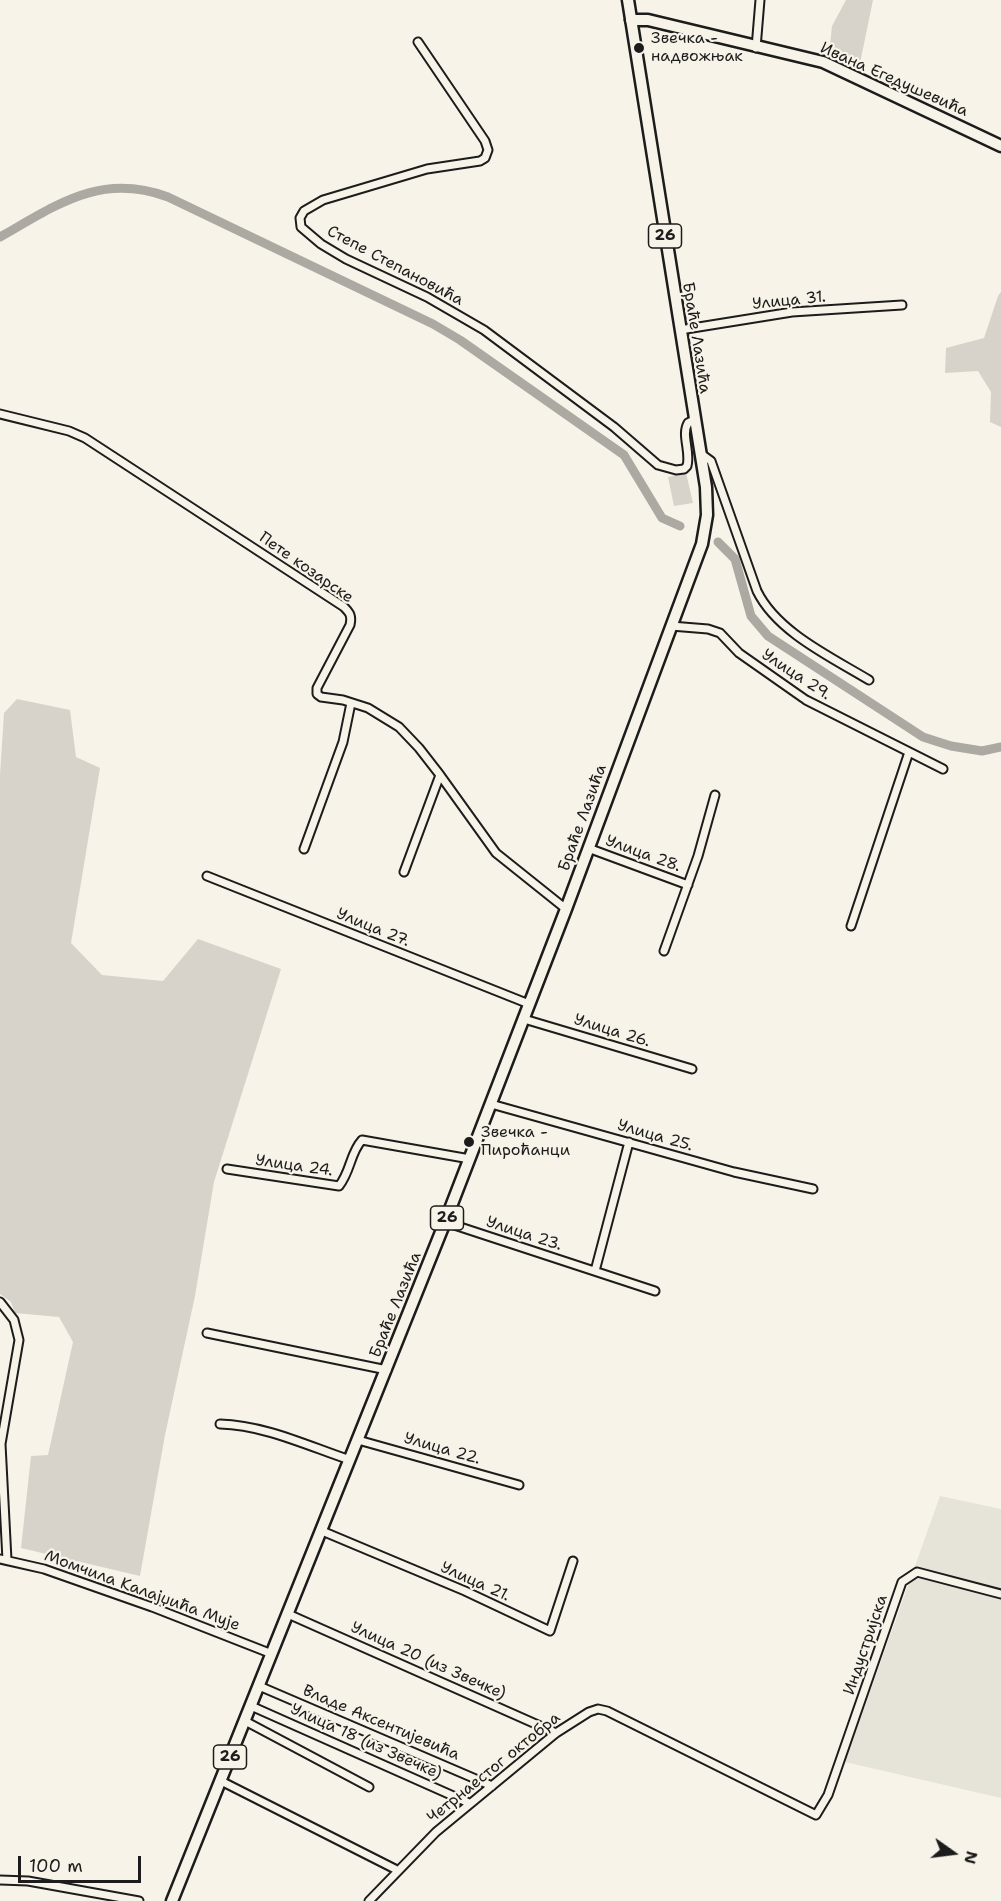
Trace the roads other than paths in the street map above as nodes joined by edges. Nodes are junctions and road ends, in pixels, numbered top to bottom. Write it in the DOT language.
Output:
graph roads {
  1 [pos="628,0"];
  2 [pos="760,0"];
  3 [pos="631,20"];
  4 [pos="418,42"];
  5 [pos="756,48"];
  6 [pos="1001,146"];
  7 [pos="902,305"];
  8 [pos="680,330"];
  9 [pos="0,414"];
  10 [pos="694,420"];
  11 [pos="700,453"];
  12 [pos="670,626"];
  13 [pos="869,680"];
  14 [pos="351,703"];
  15 [pos="909,752"];
  16 [pos="943,769"];
  17 [pos="440,775"];
  18 [pos="715,795"];
  19 [pos="588,848"];
  20 [pos="304,849"];
  21 [pos="404,872"];
  22 [pos="207,876"];
  23 [pos="688,885"];
  24 [pos="566,909"];
  25 [pos="851,926"];
  26 [pos="664,951"];
  27 [pos="529,1004"];
  28 [pos="524,1019"];
  29 [pos="692,1069"];
  30 [pos="491,1104"];
  31 [pos="629,1142"];
  32 [pos="470,1159"];
  33 [pos="227,1169"];
  34 [pos="813,1190"];
  35 [pos="445,1222"];
  36 [pos="595,1271"];
  37 [pos="655,1291"];
  38 [pos="0,1302"];
  39 [pos="207,1333"];
  40 [pos="387,1370"];
  41 [pos="220,1424"];
  42 [pos="358,1440"];
  43 [pos="350,1460"];
  44 [pos="519,1485"];
  45 [pos="322,1531"];
  46 [pos="4,1559"];
  47 [pos="573,1562"];
  48 [pos="1001,1594"];
  49 [pos="288,1614"];
  50 [pos="273,1654"];
  51 [pos="259,1686"];
  52 [pos="251,1706"];
  53 [pos="245,1721"];
  54 [pos="556,1733"];
  55 [pos="221,1781"];
  56 [pos="492,1786"];
  57 [pos="369,1787"];
  58 [pos="469,1803"];
  59 [pos="816,1815"];
  60 [pos="397,1870"];
  61 [pos="0,1880"];
  62 [pos="139,1901"];
  63 [pos="172,1901"];
  64 [pos="369,1901"];
  1 -- 3 [label="main road, Браће Лазића / 26"];
  2 -- 5 [label="street"];
  3 -- 5 [label="main road, Ивана Егедушевића"];
  3 -- 8 [label="main road, Браће Лазића / 26"];
  4 -- 10 [label="street, Степе Степановића"];
  5 -- 6 [label="main road, Ивана Егедушевића"];
  7 -- 8 [label="street, Улица 31."];
  8 -- 10 [label="main road, Браће Лазића / 26"];
  9 -- 14 [label="street, Пете козарске"];
  10 -- 11 [label="main road, Браће Лазића / 26"];
  11 -- 12 [label="main road, Браће Лазића / 26"];
  11 -- 13 [label="street"];
  12 -- 15 [label="street, Улица 29."];
  12 -- 19 [label="main road, Браће Лазића / 26"];
  14 -- 17 [label="street, Пете козарске"];
  14 -- 20 [label="street"];
  15 -- 16 [label="street, Улица 29."];
  15 -- 25 [label="street"];
  17 -- 21 [label="street"];
  17 -- 24 [label="street, Пете козарске"];
  18 -- 23 [label="street, Улица 28."];
  19 -- 23 [label="street, Улица 28."];
  19 -- 24 [label="main road, Браће Лазића / 26"];
  22 -- 27 [label="street, Улица 27."];
  23 -- 26 [label="street, Улица 28."];
  24 -- 27 [label="main road, Браће Лазића / 26"];
  27 -- 28 [label="main road, Браће Лазића / 26"];
  28 -- 29 [label="street, Улица 26."];
  28 -- 30 [label="main road, Браће Лазића / 26"];
  30 -- 31 [label="street, Улица 25."];
  30 -- 32 [label="main road, Браће Лазића / 26"];
  31 -- 34 [label="street, Улица 25."];
  31 -- 36 [label="street"];
  32 -- 33 [label="street, Улица 24."];
  32 -- 35 [label="main road, Браће Лазића / 26"];
  35 -- 36 [label="street, Улица 23."];
  35 -- 40 [label="main road, Браће Лазића / 26"];
  36 -- 37 [label="street, Улица 23."];
  38 -- 46 [label="street"];
  39 -- 40 [label="street"];
  40 -- 42 [label="main road, Браће Лазића / 26"];
  41 -- 43 [label="street"];
  42 -- 43 [label="main road, Браће Лазића / 26"];
  42 -- 44 [label="street, Улица 22."];
  43 -- 45 [label="main road, Браће Лазића / 26"];
  45 -- 47 [label="street, Улица 21."];
  45 -- 49 [label="main road, Браће Лазића / 26"];
  46 -- 50 [label="street, Момчила Калајџића Мује"];
  48 -- 59 [label="street, Индустријска"];
  49 -- 50 [label="main road, 26"];
  49 -- 54 [label="street, Улица 20 (из Звечке)"];
  50 -- 51 [label="main road, 26"];
  51 -- 52 [label="main road, 26"];
  51 -- 56 [label="street, Владе Аксентијевића"];
  52 -- 53 [label="main road, 26"];
  52 -- 58 [label="street, Улица 18 (из Звечке)"];
  53 -- 55 [label="main road, 26"];
  53 -- 57 [label="street"];
  54 -- 56 [label="street, Четрнаестог октобра"];
  54 -- 59 [label="street, Четрнаестог октобра"];
  55 -- 60 [label="street"];
  55 -- 63 [label="main road, 26"];
  56 -- 58 [label="street, Четрнаестог октобра"];
  58 -- 60 [label="street, Четрнаестог октобра"];
  60 -- 64 [label="street, Четрнаестог октобра"];
  61 -- 62 [label="street"];
}
